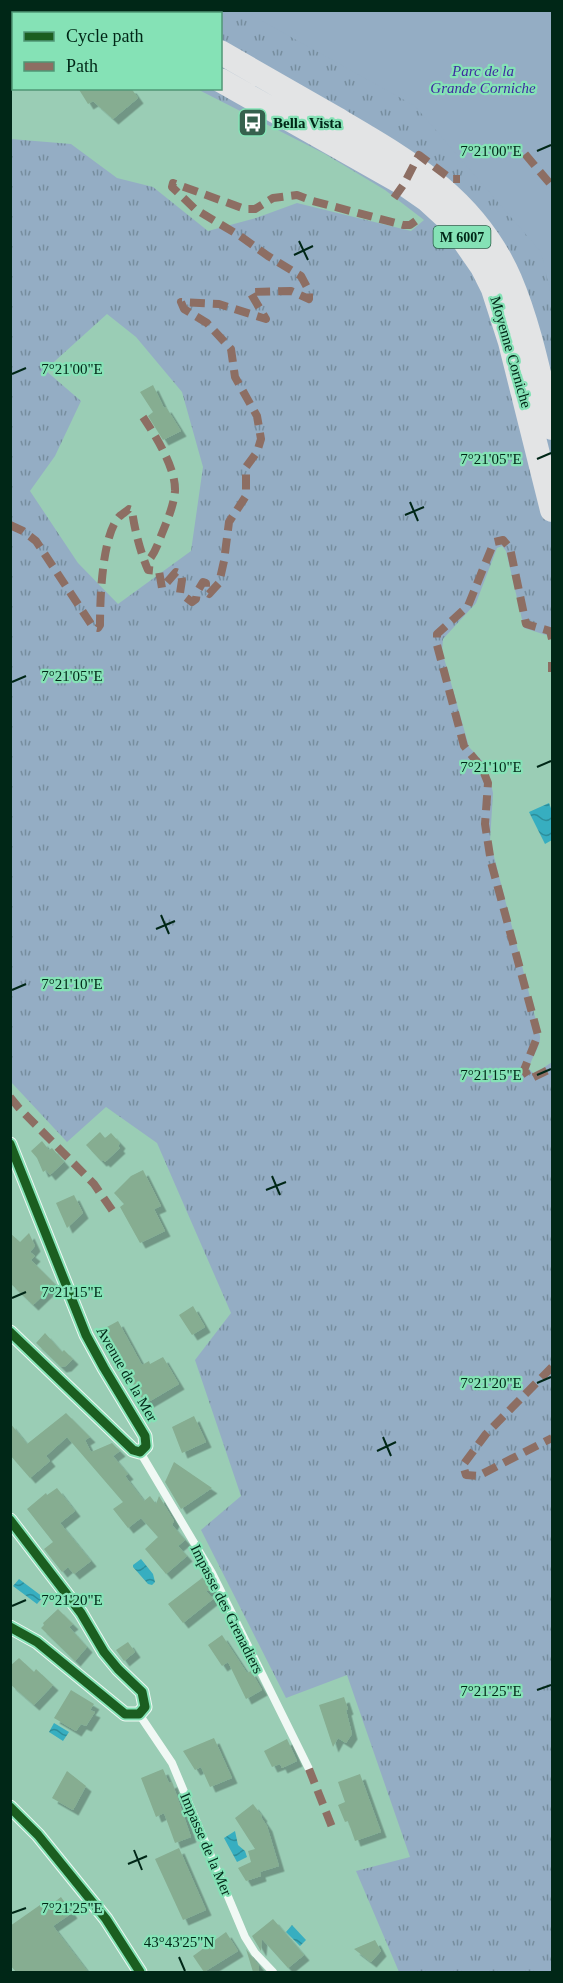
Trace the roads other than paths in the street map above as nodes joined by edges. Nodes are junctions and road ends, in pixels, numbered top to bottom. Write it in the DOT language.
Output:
graph roads {
  1 [pos="149,10"];
  2 [pos="155,12"];
  3 [pos="222,53"];
  4 [pos="222,81"];
  5 [pos="552,428"];
  6 [pos="552,510"];
  7 [pos="10,1144"];
  8 [pos="10,1332"];
  9 [pos="140,1452"];
  10 [pos="10,1520"];
  11 [pos="10,1627"];
  12 [pos="140,1714"];
  13 [pos="309,1769"];
  14 [pos="10,1807"];
  15 [pos="140,1972"];
  16 [pos="273,1972"];
  1 -- 2 [label="main road"];
  3 -- 5 [label="main road, Moyenne Corniche / M 6007"];
  4 -- 6 [label="main road, Moyenne Corniche / M 6007"];
  7 -- 9 [label="street, Avenue de la Mer"];
  8 -- 9 [label="street"];
  9 -- 13 [label="lane, Impasse des Grenadiers"];
  10 -- 12 [label="street"];
  11 -- 12 [label="street"];
  12 -- 16 [label="lane, Impasse de la Mer"];
  14 -- 15 [label="street"];
}
